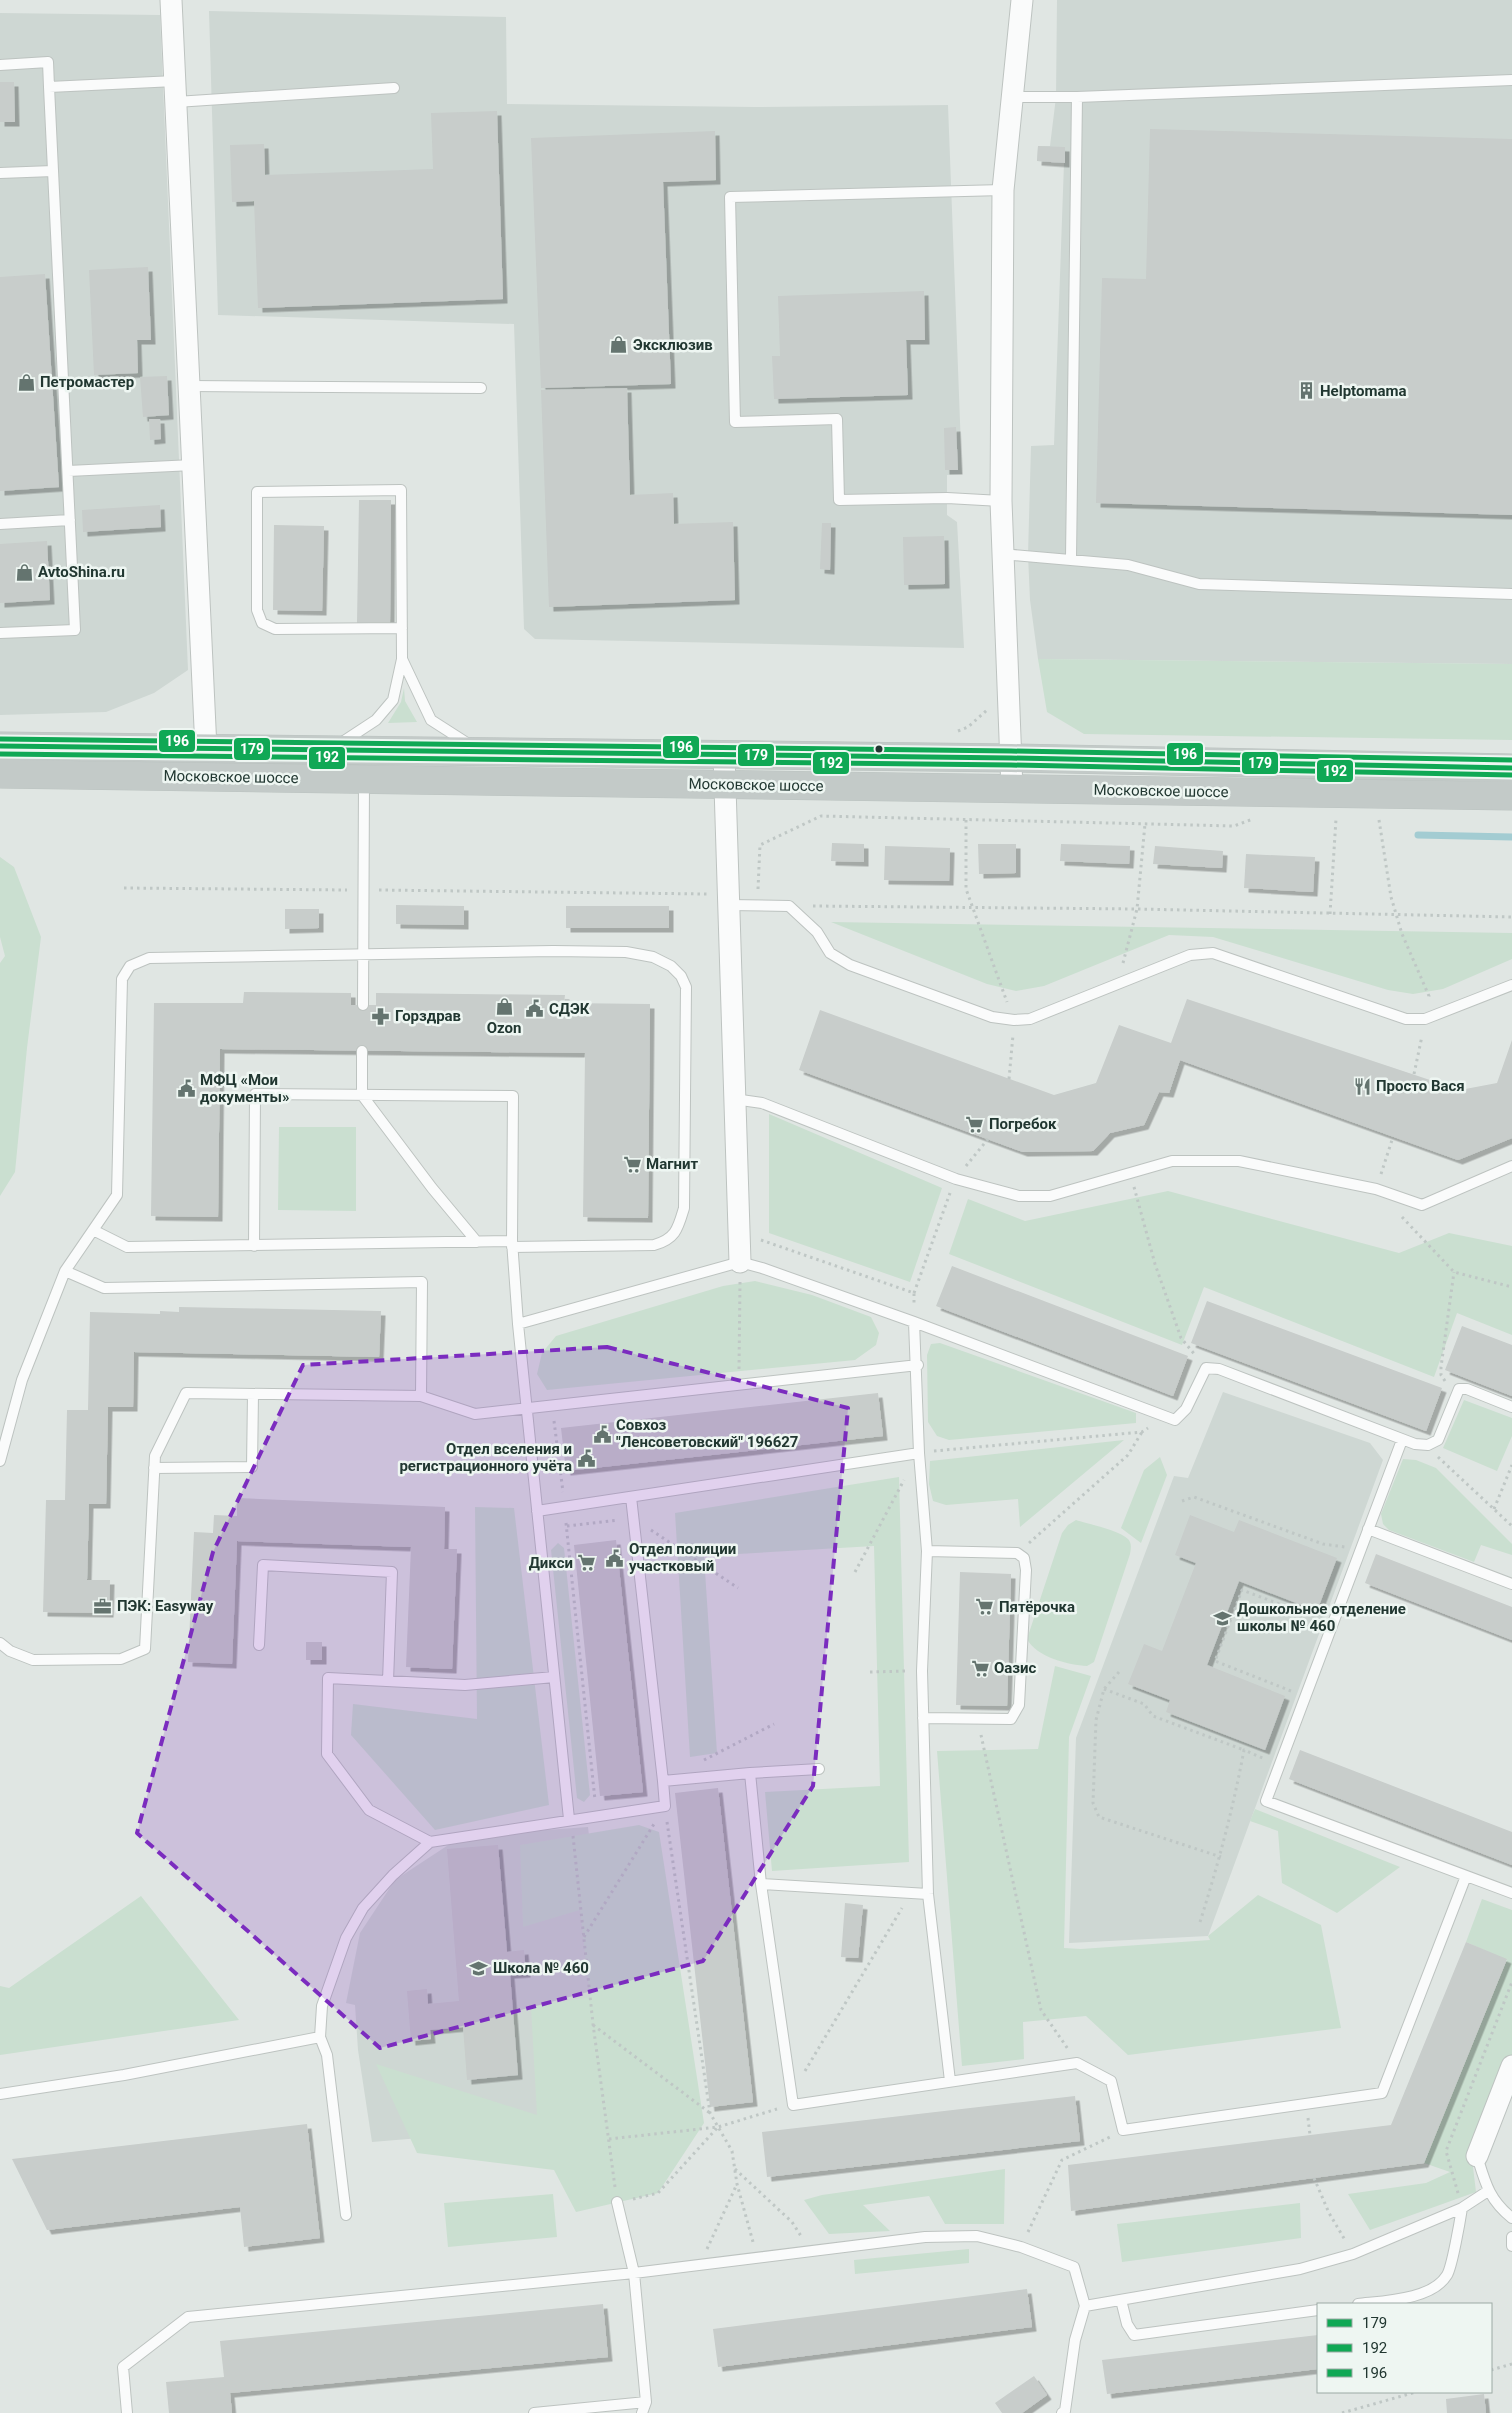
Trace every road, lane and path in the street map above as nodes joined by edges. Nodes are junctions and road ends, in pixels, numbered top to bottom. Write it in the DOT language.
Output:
graph roads {
  1 [pos="171,0"];
  2 [pos="1022,0"];
  3 [pos="0,65"];
  4 [pos="1512,80"];
  5 [pos="175,81"];
  6 [pos="49,87"];
  7 [pos="394,88"];
  8 [pos="1013,97"];
  9 [pos="1077,97"];
  10 [pos="176,102"];
  11 [pos="53,171"];
  12 [pos="0,174"];
  13 [pos="1003,190"];
  14 [pos="189,386"];
  15 [pos="481,388"];
  16 [pos="193,465"];
  17 [pos="68,470"];
  18 [pos="1001,501"];
  19 [pos="70,520"];
  20 [pos="0,524"];
  21 [pos="1002,554"];
  22 [pos="1071,558"];
  23 [pos="1512,594"];
  24 [pos="402,628"];
  25 [pos="0,634"];
  26 [pos="402,659"];
  27 [pos="988,706"];
  28 [pos="950,731"];
  29 [pos="0,746"];
  30 [pos="206,749"];
  31 [pos="328,751"];
  32 [pos="480,752"];
  33 [pos="724,755"];
  34 [pos="1011,758"];
  35 [pos="1512,768"];
  36 [pos="0,774"];
  37 [pos="364,779"];
  38 [pos="724,785"];
  39 [pos="1012,790"];
  40 [pos="1512,796"];
  41 [pos="1259,817"];
  42 [pos="1336,818"];
  43 [pos="1378,818"];
  44 [pos="966,820"];
  45 [pos="1145,824"];
  46 [pos="124,888"];
  47 [pos="364,890"];
  48 [pos="728,900"];
  49 [pos="757,905"];
  50 [pos="789,906"];
  51 [pos="972,908"];
  52 [pos="1137,909"];
  53 [pos="1330,914"];
  54 [pos="1396,915"];
  55 [pos="1512,917"];
  56 [pos="363,954"];
  57 [pos="1118,983"];
  58 [pos="1512,985"];
  59 [pos="362,1005"];
  60 [pos="1425,1019"];
  61 [pos="1014,1020"];
  62 [pos="362,1051"];
  63 [pos="1414,1074"];
  64 [pos="1010,1079"];
  65 [pos="362,1095"];
  66 [pos="734,1098"];
  67 [pos="1393,1137"];
  68 [pos="988,1139"];
  69 [pos="1512,1166"];
  70 [pos="956,1178"];
  71 [pos="1376,1190"];
  72 [pos="1138,1199"];
  73 [pos="93,1230"];
  74 [pos="762,1240"];
  75 [pos="477,1242"];
  76 [pos="512,1244"];
  77 [pos="254,1246"];
  78 [pos="740,1262"];
  79 [pos="65,1271"];
  80 [pos="1454,1272"];
  81 [pos="1512,1287"];
  82 [pos="914,1293"];
  83 [pos="914,1322"];
  84 [pos="518,1324"];
  85 [pos="918,1365"];
  86 [pos="1206,1368"];
  87 [pos="739,1384"];
  88 [pos="1459,1389"];
  89 [pos="253,1394"];
  90 [pos="421,1396"];
  91 [pos="552,1405"];
  92 [pos="526,1408"];
  93 [pos="1512,1408"];
  94 [pos="1163,1418"];
  95 [pos="1142,1432"];
  96 [pos="1402,1440"];
  97 [pos="1428,1445"];
  98 [pos="919,1452"];
  99 [pos="0,1462"];
  100 [pos="1512,1465"];
  101 [pos="154,1468"];
  102 [pos="631,1497"];
  103 [pos="1182,1501"];
  104 [pos="565,1507"];
  105 [pos="1494,1509"];
  106 [pos="537,1511"];
  107 [pos="633,1518"];
  108 [pos="567,1526"];
  109 [pos="1512,1526"];
  110 [pos="1368,1530"];
  111 [pos="1345,1548"];
  112 [pos="927,1551"];
  113 [pos="1018,1553"];
  114 [pos="855,1572"];
  115 [pos="1512,1584"];
  116 [pos="738,1588"];
  117 [pos="1319,1620"];
  118 [pos="0,1643"];
  119 [pos="259,1645"];
  120 [pos="922,1671"];
  121 [pos="870,1672"];
  122 [pos="1119,1672"];
  123 [pos="554,1677"];
  124 [pos="388,1681"];
  125 [pos="1293,1683"];
  126 [pos="1104,1688"];
  127 [pos="1291,1691"];
  128 [pos="1289,1699"];
  129 [pos="923,1718"];
  130 [pos="978,1720"];
  131 [pos="774,1724"];
  132 [pos="1244,1750"];
  133 [pos="1270,1751"];
  134 [pos="697,1763"];
  135 [pos="819,1769"];
  136 [pos="750,1773"];
  137 [pos="663,1781"];
  138 [pos="665,1806"];
  139 [pos="597,1816"];
  140 [pos="569,1820"];
  141 [pos="573,1836"];
  142 [pos="430,1842"];
  143 [pos="1220,1857"];
  144 [pos="1466,1876"];
  145 [pos="761,1884"];
  146 [pos="1512,1892"];
  147 [pos="911,1893"];
  148 [pos="928,1894"];
  149 [pos="1200,1922"];
  150 [pos="584,1937"];
  151 [pos="1512,1982"];
  152 [pos="593,2024"];
  153 [pos="320,2037"];
  154 [pos="1078,2063"];
  155 [pos="1512,2066"];
  156 [pos="950,2081"];
  157 [pos="791,2091"];
  158 [pos="0,2094"];
  159 [pos="793,2105"];
  160 [pos="710,2114"];
  161 [pos="718,2127"];
  162 [pos="1123,2130"];
  163 [pos="609,2139"];
  164 [pos="1477,2156"];
  165 [pos="735,2169"];
  166 [pos="1314,2178"];
  167 [pos="738,2184"];
  168 [pos="1488,2191"];
  169 [pos="617,2202"];
  170 [pos="1462,2208"];
  171 [pos="346,2215"];
  172 [pos="1512,2218"];
  173 [pos="1512,2237"];
  174 [pos="1512,2246"];
  175 [pos="1021,2247"];
  176 [pos="811,2251"];
  177 [pos="1354,2254"];
  178 [pos="757,2258"];
  179 [pos="702,2264"];
  180 [pos="634,2273"];
  181 [pos="1121,2300"];
  182 [pos="1365,2303"];
  183 [pos="1085,2306"];
  184 [pos="1317,2310"];
  185 [pos="1512,2364"];
  186 [pos="1492,2370"];
  187 [pos="1412,2393"];
  188 [pos="646,2402"];
  189 [pos="1065,2412"];
  190 [pos="127,2413"];
  191 [pos="534,2413"];
  192 [pos="642,2413"];
  193 [pos="1342,2413"];
  1 -- 5 [label="street"];
  2 -- 8 [label="street"];
  3 -- 6 [label="lane"];
  4 -- 9 [label="lane"];
  5 -- 6 [label="lane"];
  5 -- 10 [label="street"];
  6 -- 11 [label="lane"];
  7 -- 10 [label="lane"];
  8 -- 9 [label="lane"];
  8 -- 13 [label="street"];
  9 -- 22 [label="lane"];
  10 -- 14 [label="street"];
  11 -- 12 [label="lane"];
  11 -- 17 [label="lane"];
  13 -- 18 [label="street"];
  13 -- 18 [label="lane"];
  14 -- 15 [label="lane"];
  14 -- 16 [label="street"];
  16 -- 17 [label="lane"];
  16 -- 30 [label="street"];
  17 -- 19 [label="lane"];
  18 -- 21 [label="street"];
  19 -- 20 [label="lane"];
  19 -- 25 [label="lane"];
  21 -- 22 [label="lane"];
  21 -- 34 [label="street"];
  22 -- 23 [label="lane"];
  24 -- 24 [label="lane"];
  24 -- 26 [label="lane"];
  26 -- 31 [label="lane"];
  26 -- 32 [label="lane"];
  27 -- 28 [label="path"];
  29 -- 30 [label="highway, Московское шоссе"];
  30 -- 31 [label="highway, Московское шоссе"];
  31 -- 32 [label="highway, Московское шоссе"];
  32 -- 33 [label="highway, Московское шоссе"];
  33 -- 34 [label="highway, Московское шоссе"];
  33 -- 38 [label="street"];
  34 -- 35 [label="highway, Московское шоссе"];
  34 -- 39 [label="street"];
  36 -- 37 [label="highway, Московское шоссе"];
  37 -- 38 [label="highway, Московское шоссе"];
  37 -- 47 [label="lane"];
  38 -- 39 [label="highway, Московское шоссе"];
  38 -- 48 [label="street"];
  39 -- 40 [label="highway, Московское шоссе"];
  41 -- 45 [label="path"];
  42 -- 53 [label="path"];
  43 -- 54 [label="path"];
  44 -- 45 [label="path"];
  44 -- 49 [label="path"];
  44 -- 51 [label="path"];
  45 -- 52 [label="path"];
  46 -- 47 [label="path"];
  47 -- 48 [label="path"];
  47 -- 56 [label="lane"];
  48 -- 49 [label="lane"];
  48 -- 66 [label="street"];
  49 -- 50 [label="lane"];
  50 -- 51 [label="path"];
  50 -- 61 [label="lane"];
  51 -- 52 [label="path"];
  51 -- 61 [label="path"];
  52 -- 53 [label="path"];
  52 -- 57 [label="path"];
  53 -- 54 [label="path"];
  54 -- 55 [label="path"];
  54 -- 60 [label="path"];
  56 -- 59 [label="lane"];
  56 -- 73 [label="lane"];
  56 -- 76 [label="lane"];
  57 -- 60 [label="lane"];
  57 -- 61 [label="lane"];
  58 -- 60 [label="lane"];
  60 -- 63 [label="path"];
  61 -- 64 [label="path"];
  62 -- 65 [label="lane"];
  65 -- 75 [label="lane"];
  65 -- 76 [label="lane"];
  65 -- 77 [label="lane"];
  66 -- 70 [label="lane"];
  66 -- 78 [label="street"];
  67 -- 71 [label="path"];
  68 -- 70 [label="path"];
  69 -- 71 [label="lane"];
  70 -- 71 [label="lane"];
  70 -- 82 [label="path"];
  71 -- 80 [label="path"];
  72 -- 86 [label="path"];
  73 -- 77 [label="lane"];
  73 -- 79 [label="lane"];
  74 -- 82 [label="path"];
  75 -- 76 [label="lane"];
  75 -- 77 [label="lane"];
  76 -- 84 [label="lane"];
  78 -- 83 [label="lane"];
  78 -- 84 [label="lane"];
  78 -- 87 [label="path"];
  79 -- 90 [label="lane"];
  79 -- 99 [label="lane"];
  80 -- 81 [label="path"];
  80 -- 88 [label="path"];
  82 -- 83 [label="path"];
  83 -- 85 [label="lane"];
  83 -- 94 [label="lane"];
  84 -- 92 [label="lane"];
  85 -- 87 [label="lane"];
  85 -- 98 [label="lane"];
  86 -- 94 [label="lane"];
  86 -- 96 [label="lane"];
  87 -- 91 [label="lane"];
  88 -- 93 [label="lane"];
  88 -- 97 [label="lane"];
  89 -- 90 [label="lane"];
  89 -- 101 [label="lane"];
  89 -- 101 [label="lane"];
  90 -- 92 [label="lane"];
  91 -- 92 [label="lane"];
  91 -- 104 [label="path"];
  92 -- 106 [label="lane"];
  94 -- 95 [label="path"];
  95 -- 98 [label="path"];
  95 -- 113 [label="path"];
  96 -- 97 [label="lane"];
  96 -- 110 [label="lane"];
  97 -- 105 [label="path"];
  98 -- 102 [label="lane"];
  98 -- 112 [label="lane"];
  98 -- 114 [label="path"];
  100 -- 105 [label="path"];
  101 -- 118 [label="lane"];
  102 -- 104 [label="lane"];
  102 -- 107 [label="lane"];
  103 -- 111 [label="path"];
  104 -- 106 [label="lane"];
  104 -- 108 [label="path"];
  105 -- 109 [label="path"];
  106 -- 123 [label="lane"];
  107 -- 108 [label="path"];
  107 -- 116 [label="path"];
  107 -- 137 [label="lane"];
  108 -- 139 [label="path"];
  110 -- 115 [label="lane"];
  110 -- 144 [label="lane"];
  112 -- 113 [label="lane"];
  112 -- 120 [label="lane"];
  113 -- 130 [label="lane"];
  117 -- 127 [label="path"];
  119 -- 124 [label="lane"];
  120 -- 121 [label="path"];
  120 -- 129 [label="lane"];
  122 -- 126 [label="path"];
  123 -- 124 [label="lane"];
  123 -- 140 [label="lane"];
  124 -- 142 [label="lane"];
  125 -- 127 [label="path"];
  126 -- 132 [label="path"];
  126 -- 143 [label="path"];
  127 -- 128 [label="path"];
  129 -- 130 [label="lane"];
  129 -- 148 [label="lane"];
  130 -- 154 [label="path"];
  131 -- 134 [label="path"];
  132 -- 133 [label="path"];
  132 -- 143 [label="path"];
  135 -- 136 [label="lane"];
  136 -- 137 [label="lane"];
  136 -- 145 [label="lane"];
  137 -- 138 [label="lane"];
  138 -- 139 [label="lane"];
  138 -- 150 [label="path"];
  138 -- 160 [label="path"];
  139 -- 140 [label="lane"];
  140 -- 142 [label="lane"];
  141 -- 150 [label="path"];
  142 -- 153 [label="lane"];
  143 -- 149 [label="path"];
  144 -- 146 [label="lane"];
  144 -- 162 [label="lane"];
  145 -- 147 [label="lane"];
  145 -- 157 [label="lane"];
  147 -- 148 [label="lane"];
  147 -- 157 [label="path"];
  148 -- 156 [label="lane"];
  150 -- 152 [label="path"];
  151 -- 170 [label="path"];
  152 -- 160 [label="path"];
  152 -- 163 [label="path"];
  153 -- 158 [label="lane"];
  153 -- 171 [label="lane"];
  154 -- 156 [label="lane"];
  154 -- 162 [label="lane"];
  155 -- 164 [label="street"];
  156 -- 159 [label="lane"];
  157 -- 159 [label="lane"];
  159 -- 161 [label="path"];
  160 -- 161 [label="path"];
  161 -- 163 [label="path"];
  161 -- 165 [label="path"];
  161 -- 169 [label="path"];
  162 -- 175 [label="path"];
  163 -- 169 [label="path"];
  164 -- 168 [label="lane"];
  165 -- 167 [label="path"];
  165 -- 176 [label="path"];
  166 -- 177 [label="path"];
  167 -- 178 [label="path"];
  167 -- 179 [label="path"];
  168 -- 170 [label="lane"];
  168 -- 172 [label="lane"];
  169 -- 180 [label="lane"];
  170 -- 177 [label="lane"];
  170 -- 182 [label="lane"];
  173 -- 174 [label="lane"];
  175 -- 176 [label="lane"];
  175 -- 183 [label="lane"];
  176 -- 178 [label="lane"];
  177 -- 181 [label="lane"];
  178 -- 179 [label="lane"];
  179 -- 180 [label="lane"];
  180 -- 188 [label="lane"];
  180 -- 190 [label="lane"];
  181 -- 183 [label="lane"];
  181 -- 184 [label="lane"];
  183 -- 189 [label="lane"];
  185 -- 186 [label="path"];
  187 -- 193 [label="path"];
  188 -- 191 [label="lane"];
  188 -- 192 [label="lane"];
}
